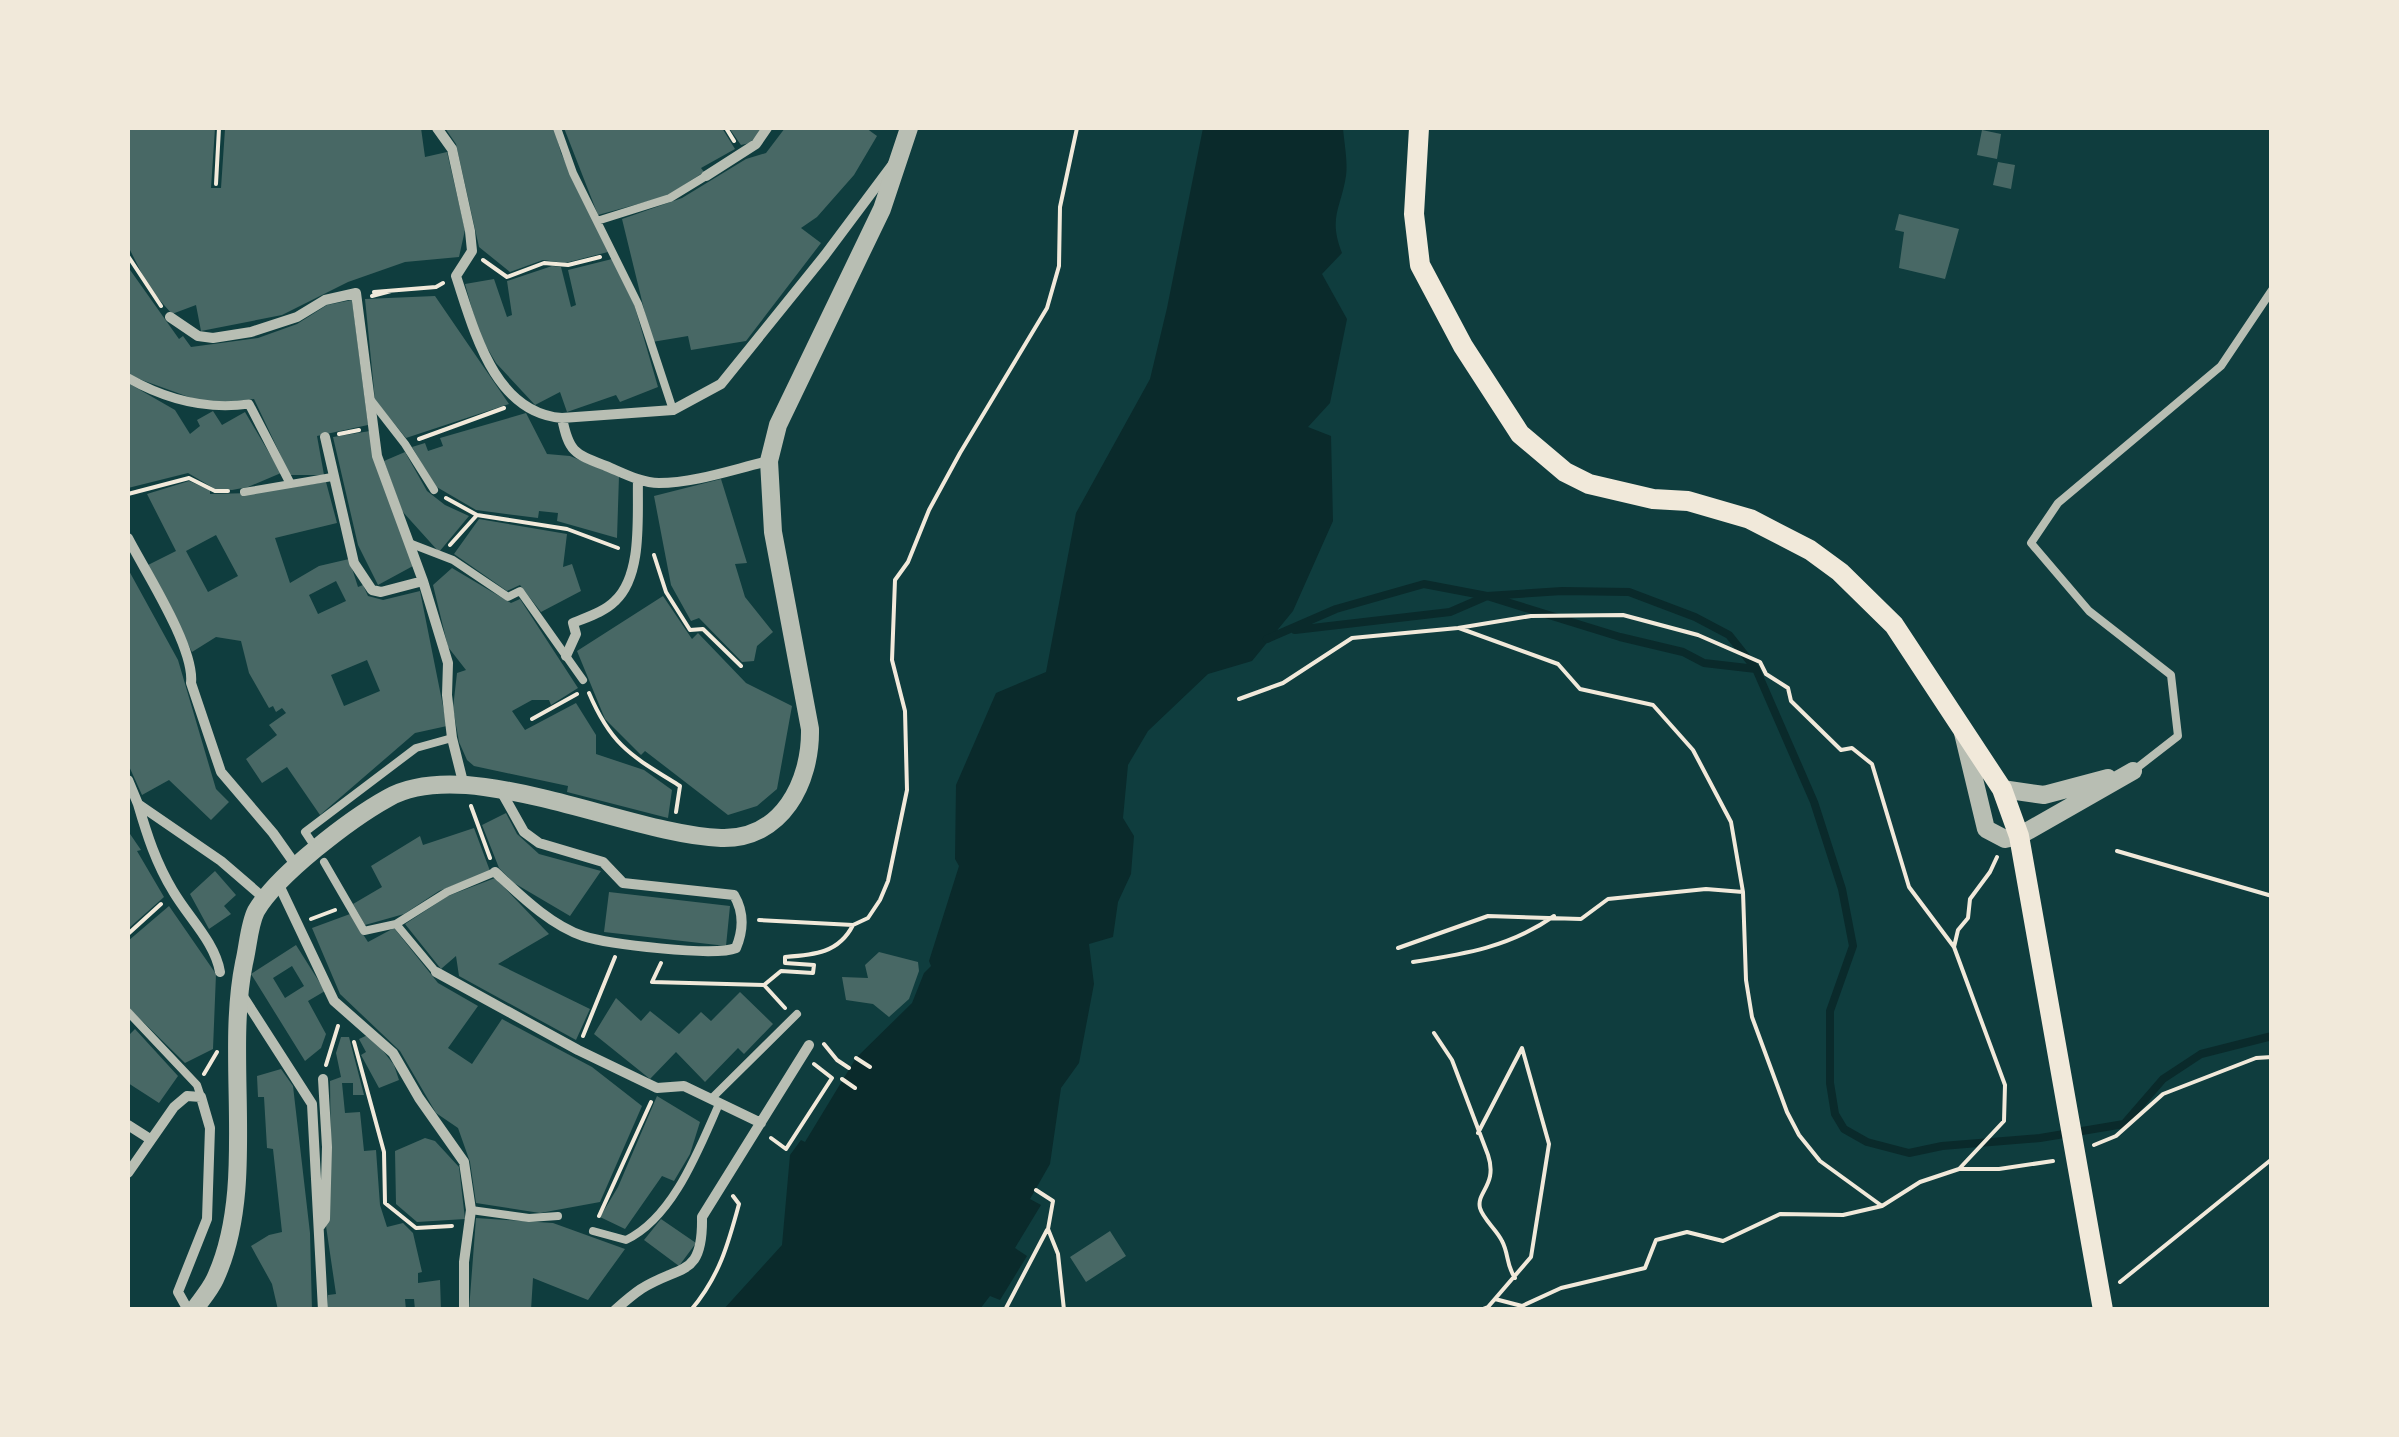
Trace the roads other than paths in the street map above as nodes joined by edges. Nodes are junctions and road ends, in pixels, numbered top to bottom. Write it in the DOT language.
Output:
graph roads {
  1 [pos="437,128"];
  2 [pos="556,128"];
  3 [pos="767,128"];
  4 [pos="909,128"];
  5 [pos="1420,128"];
  6 [pos="900,155"];
  7 [pos="706,176"];
  8 [pos="596,221"];
  9 [pos="2272,290"];
  10 [pos="170,318"];
  11 [pos="128,378"];
  12 [pos="370,399"];
  13 [pos="673,410"];
  14 [pos="562,418"];
  15 [pos="325,437"];
  16 [pos="769,461"];
  17 [pos="332,478"];
  18 [pos="638,480"];
  19 [pos="290,483"];
  20 [pos="434,490"];
  21 [pos="244,492"];
  22 [pos="128,538"];
  23 [pos="409,543"];
  24 [pos="422,581"];
  25 [pos="566,656"];
  26 [pos="581,677"];
  27 [pos="1962,726"];
  28 [pos="452,738"];
  29 [pos="2133,771"];
  30 [pos="128,780"];
  31 [pos="2002,789"];
  32 [pos="500,790"];
  33 [pos="467,794"];
  34 [pos="138,804"];
  35 [pos="2012,837"];
  36 [pos="311,840"];
  37 [pos="324,862"];
  38 [pos="297,867"];
  39 [pos="495,872"];
  40 [pos="278,883"];
  41 [pos="266,900"];
  42 [pos="396,924"];
  43 [pos="220,972"];
  44 [pos="436,972"];
  45 [pos="239,990"];
  46 [pos="128,1012"];
  47 [pos="796,1016"];
  48 [pos="814,1041"];
  49 [pos="322,1079"];
  50 [pos="199,1091"];
  51 [pos="715,1101"];
  52 [pos="128,1125"];
  53 [pos="760,1126"];
  54 [pos="150,1140"];
  55 [pos="128,1172"];
  56 [pos="471,1210"];
  57 [pos="558,1216"];
  58 [pos="318,1228"];
  59 [pos="593,1231"];
  60 [pos="2102,1304"];
  61 [pos="191,1310"];
  62 [pos="323,1310"];
  63 [pos="464,1310"];
  64 [pos="615,1310"];
  1 -- 14 [label="street"];
  2 -- 8 [label="lane"];
  3 -- 7 [label="street"];
  4 -- 6 [label="street"];
  5 -- 27 [label="main road"];
  6 -- 13 [label="street"];
  6 -- 16 [label="street"];
  7 -- 8 [label="lane"];
  8 -- 13 [label="lane"];
  9 -- 29 [label="lane"];
  10 -- 12 [label="street"];
  11 -- 19 [label="street"];
  12 -- 20 [label="lane"];
  12 -- 23 [label="street"];
  13 -- 14 [label="street"];
  14 -- 18 [label="street"];
  15 -- 17 [label="street"];
  16 -- 18 [label="street"];
  16 -- 32 [label="street"];
  17 -- 19 [label="lane"];
  17 -- 24 [label="street"];
  18 -- 25 [label="street"];
  19 -- 21 [label="lane"];
  22 -- 38 [label="street"];
  23 -- 24 [label="street"];
  23 -- 25 [label="lane"];
  24 -- 28 [label="street"];
  25 -- 26 [label="lane"];
  27 -- 31 [label="main road"];
  27 -- 35 [label="street"];
  28 -- 33 [label="street"];
  28 -- 36 [label="lane"];
  29 -- 31 [label="street"];
  29 -- 35 [label="street"];
  30 -- 34 [label="street"];
  31 -- 35 [label="main road"];
  32 -- 33 [label="street"];
  32 -- 39 [label="street"];
  33 -- 38 [label="street"];
  34 -- 41 [label="street"];
  34 -- 43 [label="street"];
  35 -- 60 [label="main road"];
  37 -- 42 [label="lane"];
  38 -- 40 [label="street"];
  39 -- 42 [label="lane"];
  40 -- 41 [label="street"];
  40 -- 56 [label="street"];
  41 -- 45 [label="street"];
  42 -- 44 [label="lane"];
  44 -- 51 [label="street"];
  45 -- 58 [label="street"];
  45 -- 61 [label="street"];
  46 -- 50 [label="lane"];
  47 -- 51 [label="lane"];
  48 -- 53 [label="street"];
  49 -- 58 [label="street"];
  50 -- 54 [label="street"];
  50 -- 61 [label="street"];
  51 -- 53 [label="street"];
  51 -- 59 [label="lane"];
  52 -- 54 [label="street"];
  53 -- 64 [label="street"];
  54 -- 55 [label="street"];
  56 -- 57 [label="lane"];
  56 -- 63 [label="street"];
  58 -- 62 [label="street"];
}
